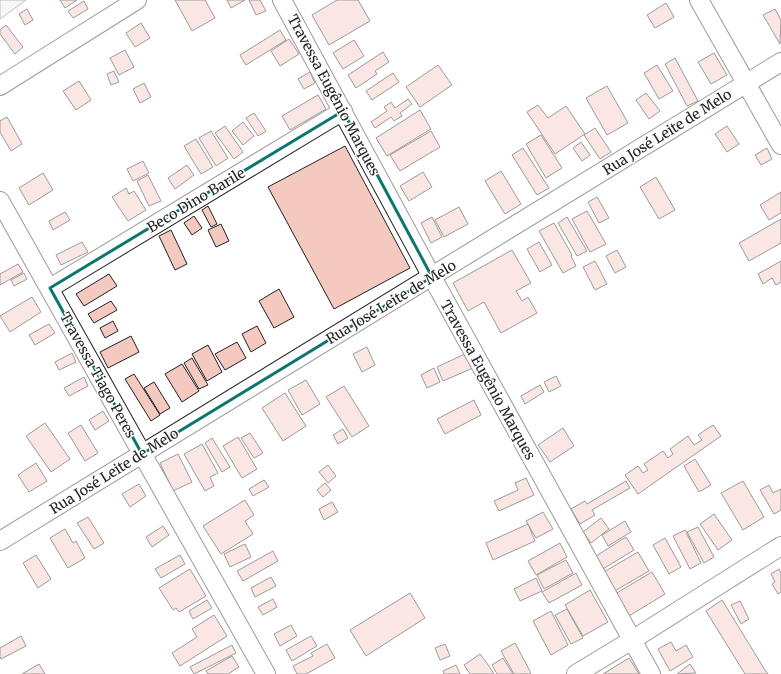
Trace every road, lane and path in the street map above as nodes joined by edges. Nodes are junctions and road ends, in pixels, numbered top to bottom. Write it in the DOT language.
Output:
graph roads {
  1 [pos="137,0"];
  2 [pos="282,0"];
  3 [pos="699,0"];
  4 [pos="781,62"];
  5 [pos="746,84"];
  6 [pos="0,86"];
  7 [pos="343,111"];
  8 [pos="781,145"];
  9 [pos="0,201"];
  10 [pos="432,277"];
  11 [pos="50,288"];
  12 [pos="142,454"];
  13 [pos="0,541"];
  14 [pos="781,546"];
  15 [pos="632,640"];
  16 [pos="266,674"];
  17 [pos="576,674"];
  18 [pos="651,674"];
  1 -- 6 [label="street"];
  2 -- 7 [label="street, Travessa Eugênio Marques"];
  3 -- 5 [label="street"];
  4 -- 5 [label="street, Rua José Leite de Melo"];
  5 -- 8 [label="street"];
  5 -- 10 [label="street, Rua José Leite de Melo"];
  7 -- 10 [label="street, Travessa Eugênio Marques"];
  7 -- 11 [label="street, Beco Dino Barile"];
  9 -- 11 [label="street, Travessa Tiago Peres"];
  10 -- 12 [label="street, Rua José Leite de Melo"];
  10 -- 15 [label="street, Travessa Eugênio Marques"];
  11 -- 12 [label="street, Travessa Tiago Peres"];
  12 -- 13 [label="street, Rua José Leite de Melo"];
  12 -- 16 [label="street, Travessa Tiago Peres"];
  14 -- 15 [label="street"];
  15 -- 17 [label="street"];
  15 -- 18 [label="street, Travessa Eugênio Marques"];
}
